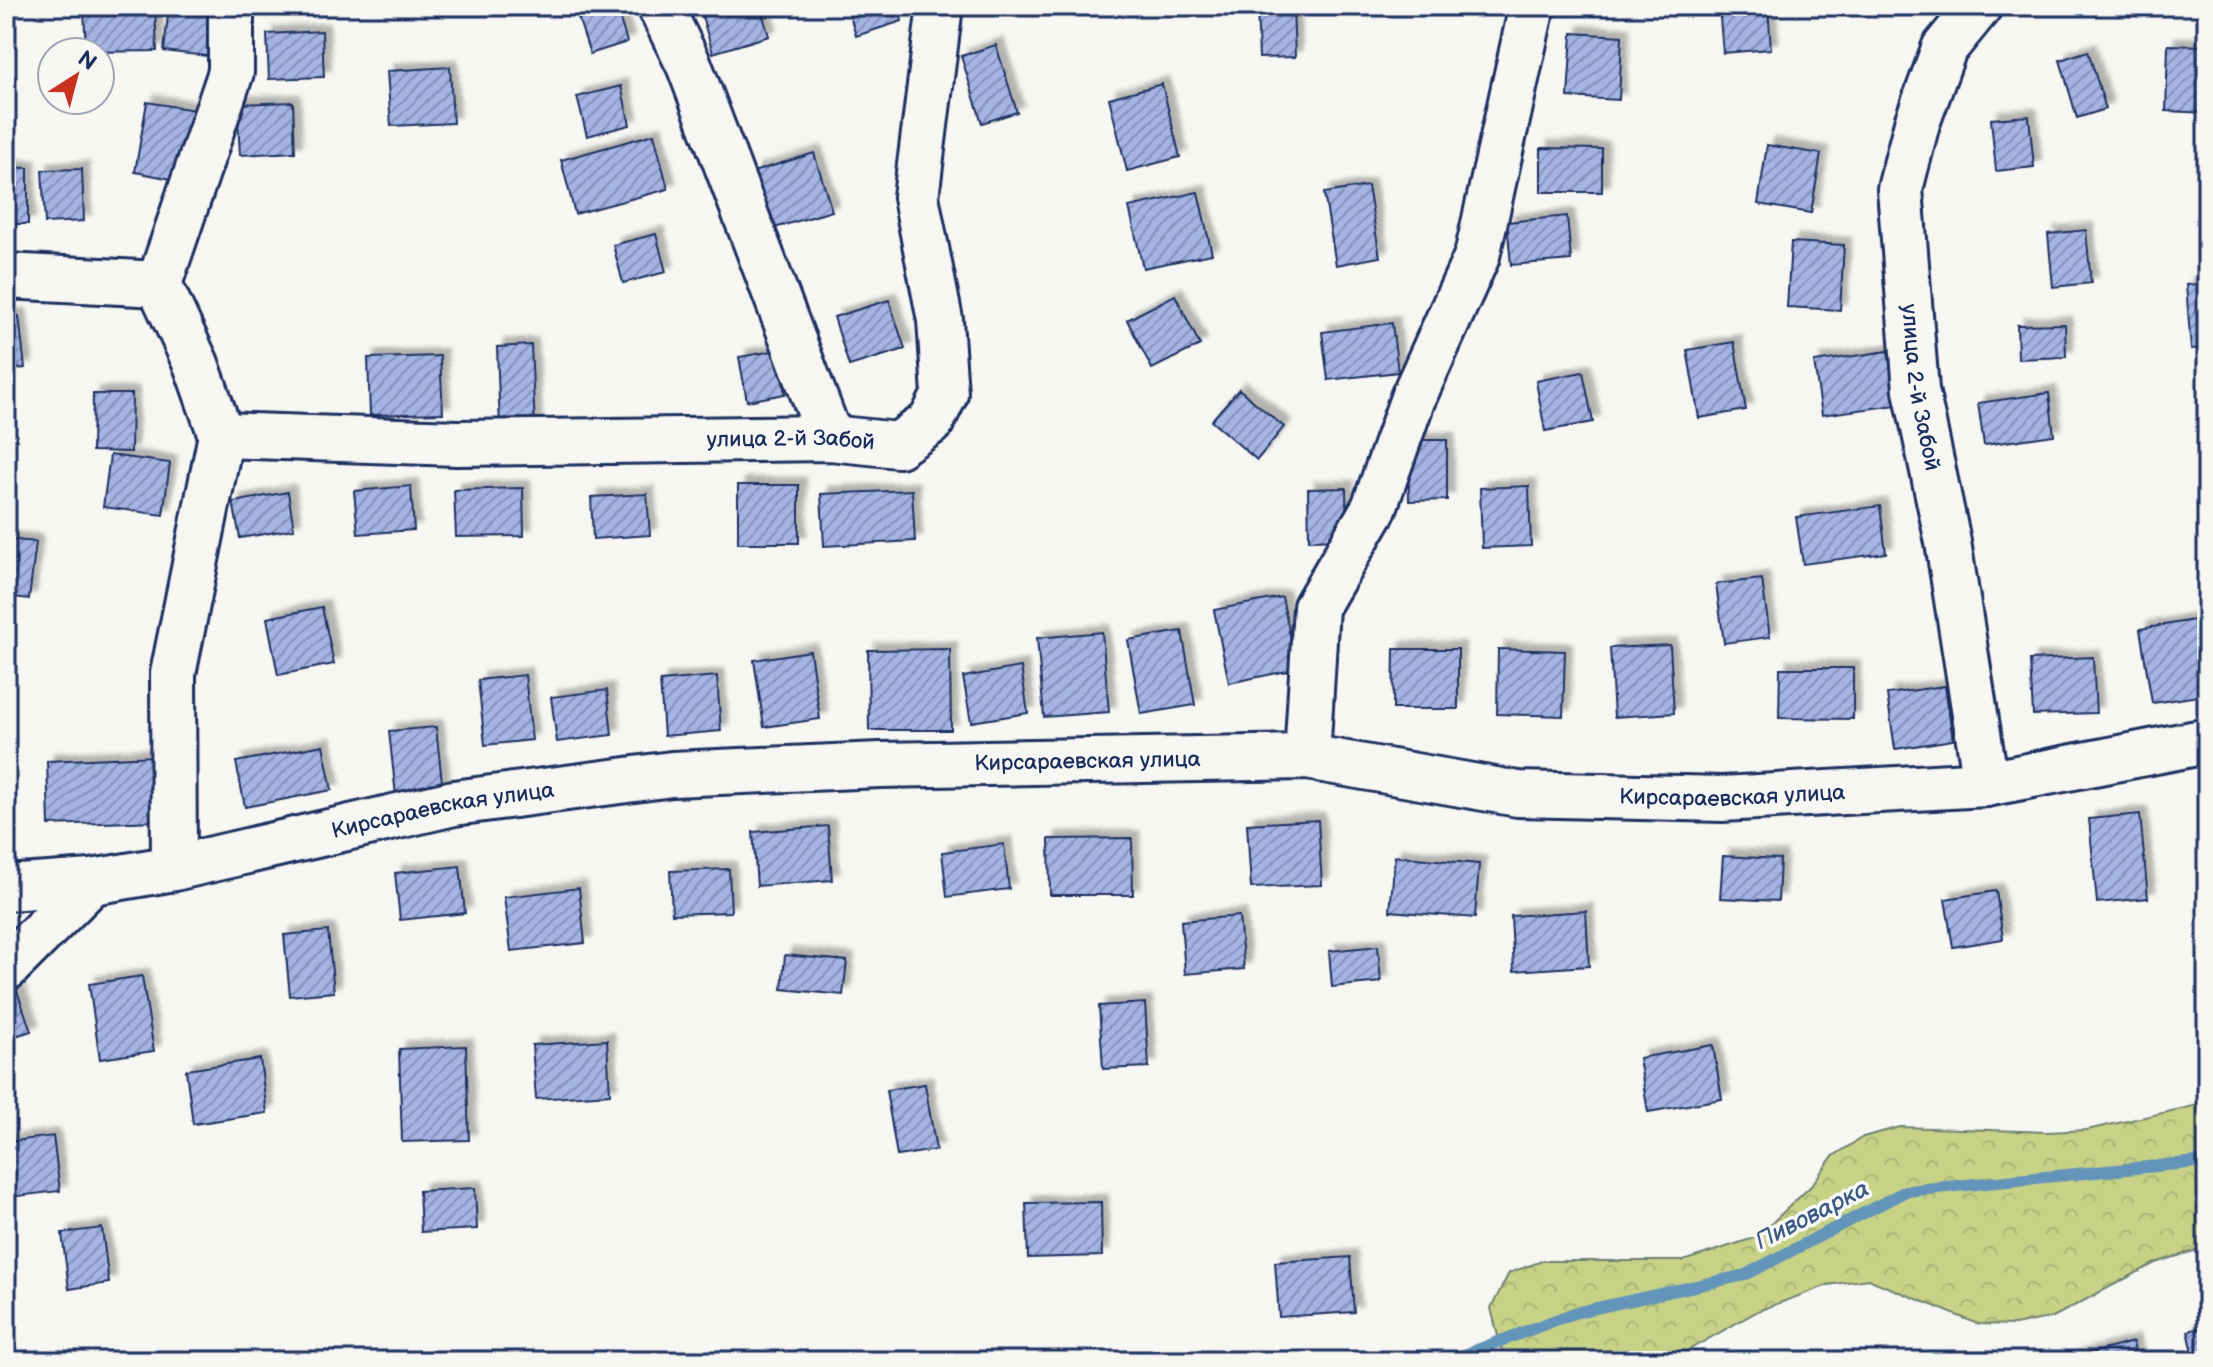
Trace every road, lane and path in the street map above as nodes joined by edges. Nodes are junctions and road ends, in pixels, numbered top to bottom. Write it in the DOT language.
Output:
graph roads {
  1 [pos="231,6"];
  2 [pos="660,6"];
  3 [pos="940,6"];
  4 [pos="1532,6"];
  5 [pos="1979,6"];
  6 [pos="6,276"];
  7 [pos="159,284"];
  8 [pos="221,435"];
  9 [pos="830,438"];
  10 [pos="2207,741"];
  11 [pos="1307,757"];
  12 [pos="1986,784"];
  13 [pos="174,868"];
  14 [pos="92,882"];
  15 [pos="6,888"];
  16 [pos="6,968"];
  1 -- 7 [label="street"];
  2 -- 9 [label="street"];
  3 -- 9 [label="street, улица 2-й Забой"];
  4 -- 11 [label="street"];
  5 -- 12 [label="street, улица 2-й Забой"];
  6 -- 7 [label="street"];
  7 -- 8 [label="street"];
  8 -- 9 [label="street, улица 2-й Забой"];
  8 -- 13 [label="street"];
  10 -- 12 [label="street, Кирсараевская улица"];
  11 -- 12 [label="street, Кирсараевская улица"];
  11 -- 13 [label="street, Кирсараевская улица"];
  13 -- 14 [label="street, Кирсараевская улица"];
  14 -- 15 [label="street, Кирсараевская улица"];
  14 -- 16 [label="street"];
}
